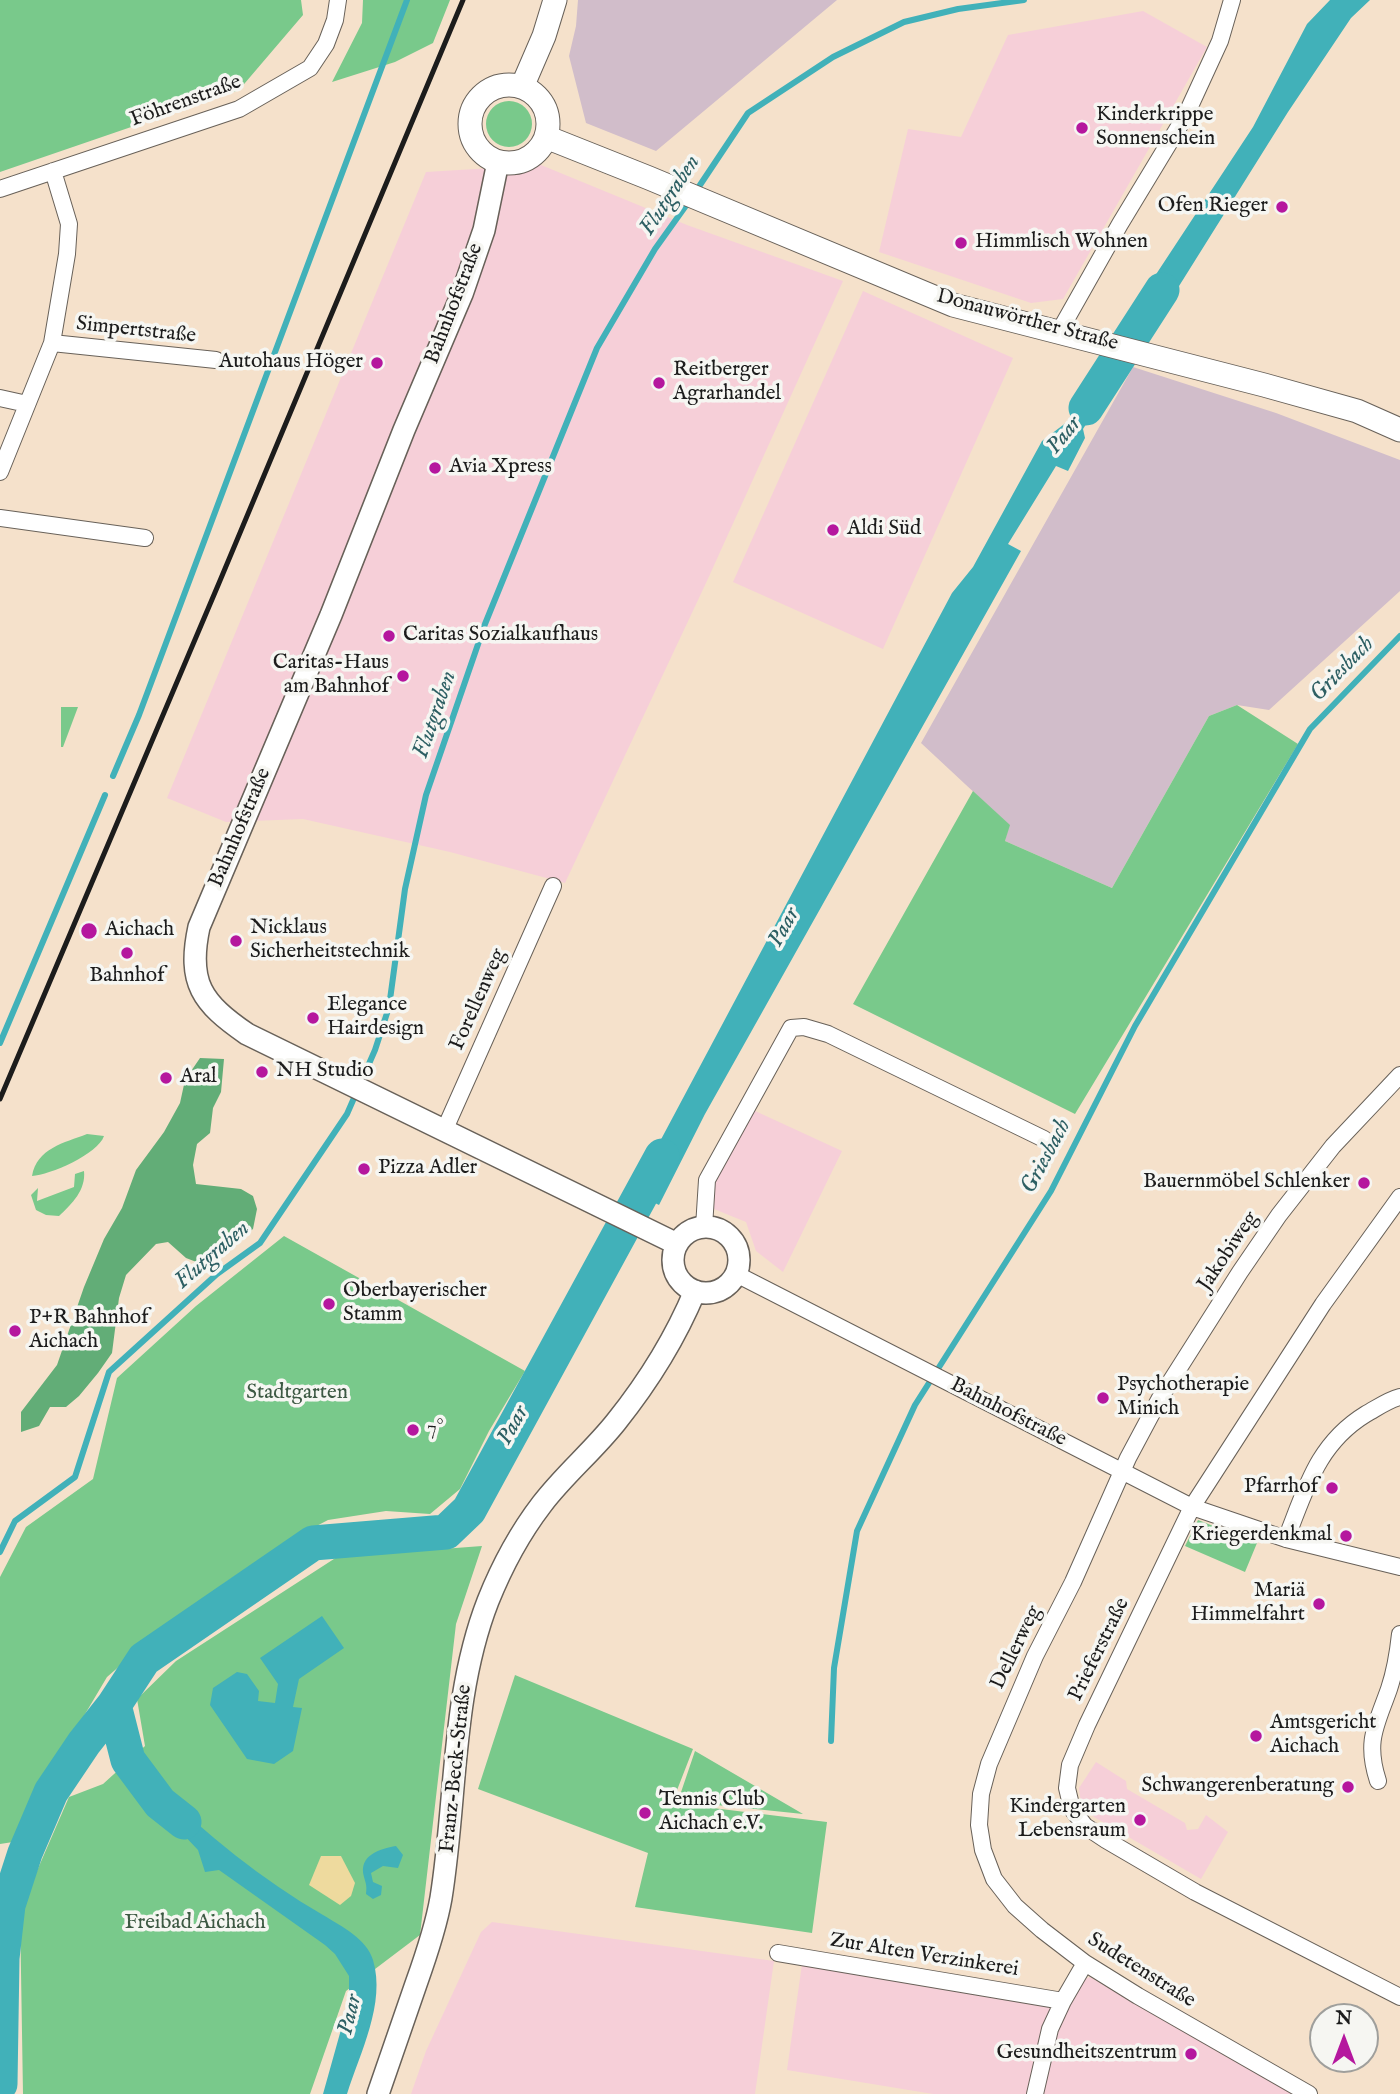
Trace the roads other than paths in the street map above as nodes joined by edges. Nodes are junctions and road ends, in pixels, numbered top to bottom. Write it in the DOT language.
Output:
graph roads {
  1 [pos="338,0"];
  2 [pos="555,0"];
  3 [pos="1232,0"];
  4 [pos="522,87"];
  5 [pos="546,138"];
  6 [pos="498,162"];
  7 [pos="53,171"];
  8 [pos="0,189"];
  9 [pos="1059,332"];
  10 [pos="52,343"];
  11 [pos="216,360"];
  12 [pos="0,398"];
  13 [pos="27,404"];
  14 [pos="1400,430"];
  15 [pos="0,472"];
  16 [pos="0,519"];
  17 [pos="145,538"];
  18 [pos="553,886"];
  19 [pos="1400,1075"];
  20 [pos="444,1131"];
  21 [pos="1044,1139"];
  22 [pos="1400,1196"];
  23 [pos="704,1227"];
  24 [pos="677,1244"];
  25 [pos="736,1274"];
  26 [pos="695,1291"];
  27 [pos="1400,1397"];
  28 [pos="1121,1472"];
  29 [pos="1192,1507"];
  30 [pos="1286,1539"];
  31 [pos="1400,1567"];
  32 [pos="1400,1634"];
  33 [pos="1398,1665"];
  34 [pos="1378,1781"];
  35 [pos="983,1850"];
  36 [pos="778,1953"];
  37 [pos="1085,1963"];
  38 [pos="1400,1997"];
  39 [pos="1063,2001"];
  40 [pos="378,2094"];
  41 [pos="1035,2094"];
  42 [pos="1309,2094"];
  1 -- 7 [label="street, Föhrenstraße"];
  2 -- 4 [label="main road"];
  3 -- 9 [label="street"];
  4 -- 5 [label="main road"];
  4 -- 6 [label="main road"];
  5 -- 6 [label="main road"];
  5 -- 9 [label="main road, Donauwörther Straße"];
  6 -- 20 [label="street, Bahnhofstraße"];
  7 -- 8 [label="street, Föhrenstraße"];
  7 -- 10 [label="street, Simpertstraße"];
  9 -- 14 [label="main road, Donauwörther Straße"];
  10 -- 11 [label="street, Simpertstraße"];
  10 -- 13 [label="street, Simpertstraße"];
  12 -- 13 [label="street"];
  13 -- 15 [label="street, Simpertstraße"];
  16 -- 17 [label="street"];
  18 -- 20 [label="street, Forellenweg"];
  19 -- 28 [label="street, Jakobiweg"];
  20 -- 24 [label="street, Bahnhofstraße"];
  21 -- 23 [label="street"];
  22 -- 29 [label="street, Prieferstraße"];
  23 -- 24 [label="street"];
  23 -- 25 [label="street"];
  24 -- 26 [label="street"];
  25 -- 26 [label="street"];
  25 -- 28 [label="street, Bahnhofstraße"];
  26 -- 40 [label="street, Franz-Beck-Straße"];
  27 -- 30 [label="street"];
  28 -- 29 [label="street, Bahnhofstraße"];
  28 -- 35 [label="street, Dellerweg"];
  29 -- 30 [label="street, Bahnhofstraße"];
  29 -- 38 [label="street, Prieferstraße"];
  30 -- 31 [label="street, Bahnhofstraße"];
  32 -- 33 [label="street"];
  33 -- 34 [label="street"];
  35 -- 37 [label="street, Sudetenstraße"];
  36 -- 39 [label="street, Zur Alten Verzinkerei"];
  37 -- 39 [label="street"];
  37 -- 42 [label="street, Sudetenstraße"];
  39 -- 41 [label="street"];
}
